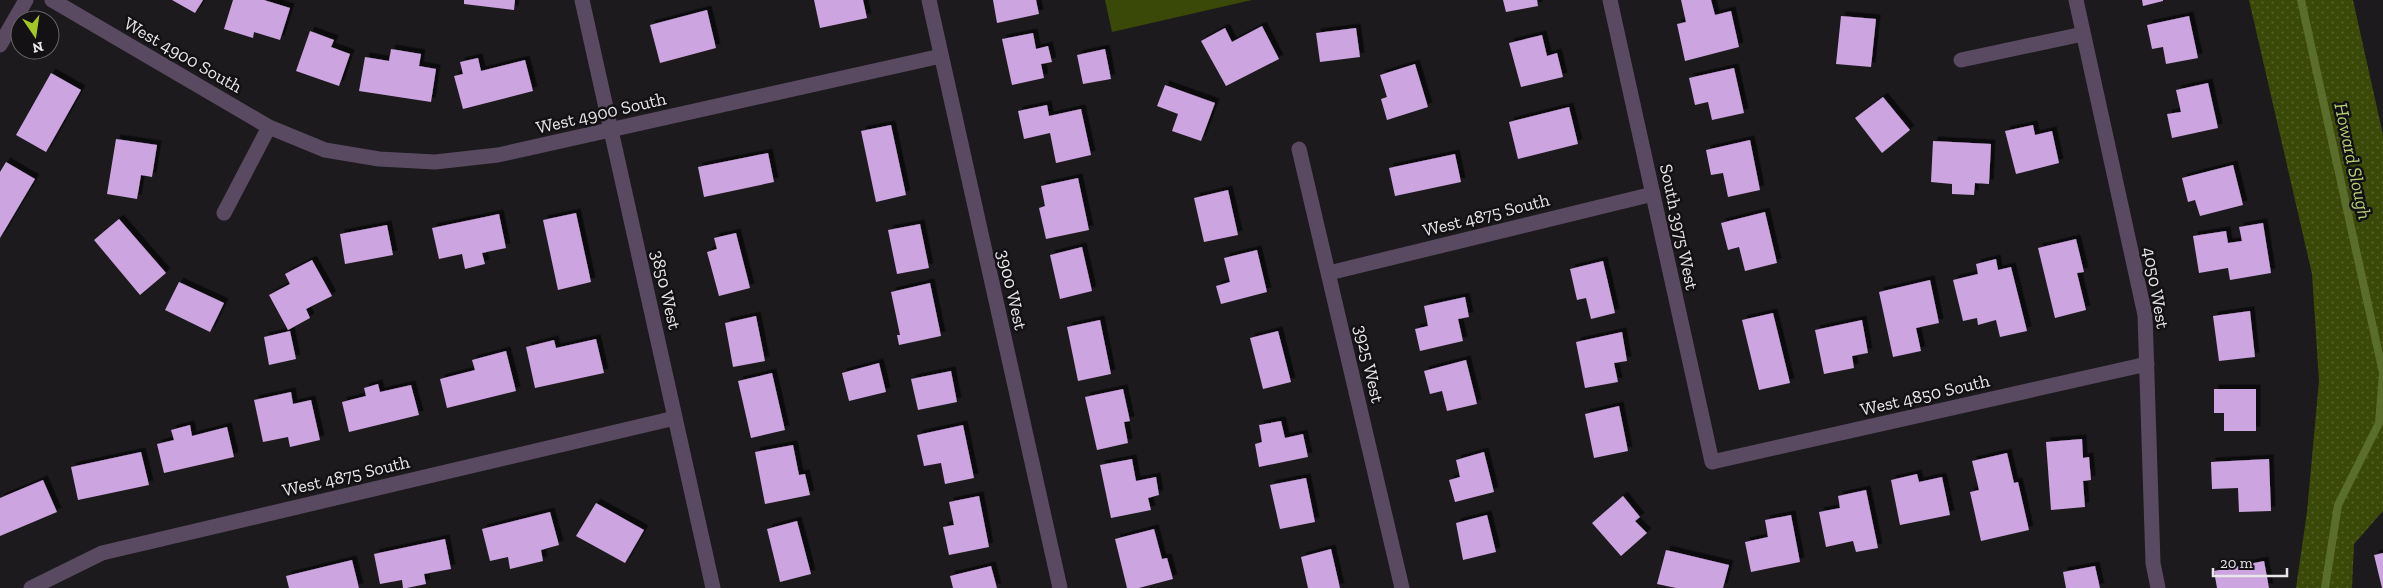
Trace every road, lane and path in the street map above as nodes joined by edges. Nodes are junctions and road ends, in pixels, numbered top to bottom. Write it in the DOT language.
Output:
graph roads {
  1 [pos="26,0"];
  2 [pos="52,0"];
  3 [pos="582,0"];
  4 [pos="929,0"];
  5 [pos="1610,0"];
  6 [pos="2076,0"];
  7 [pos="2083,34"];
  8 [pos="0,45"];
  9 [pos="941,56"];
  10 [pos="1961,60"];
  11 [pos="269,128"];
  12 [pos="611,130"];
  13 [pos="1299,149"];
  14 [pos="1653,194"];
  15 [pos="224,213"];
  16 [pos="1328,273"];
  17 [pos="2147,364"];
  18 [pos="675,418"];
  19 [pos="1712,462"];
  20 [pos="31,588"];
  21 [pos="713,588"];
  22 [pos="1060,588"];
  23 [pos="1402,588"];
  24 [pos="2158,588"];
  1 -- 8 [label="street"];
  2 -- 11 [label="street, West 4900 South"];
  3 -- 12 [label="street, 3850 West"];
  4 -- 9 [label="street, 3900 West"];
  5 -- 14 [label="street, South 3975 West"];
  6 -- 7 [label="street, 4050 West"];
  7 -- 10 [label="street"];
  7 -- 17 [label="street, 4050 West"];
  9 -- 12 [label="street, West 4900 South"];
  9 -- 22 [label="street, 3900 West"];
  11 -- 12 [label="street, West 4900 South"];
  11 -- 15 [label="street"];
  12 -- 18 [label="street, 3850 West"];
  13 -- 16 [label="street, 3925 West"];
  14 -- 16 [label="street, West 4875 South"];
  14 -- 19 [label="street, South 3975 West"];
  16 -- 23 [label="street, 3925 West"];
  17 -- 19 [label="street, West 4850 South"];
  17 -- 24 [label="street, 4050 West"];
  18 -- 20 [label="street, West 4875 South"];
  18 -- 21 [label="street, 3850 West"];
}
